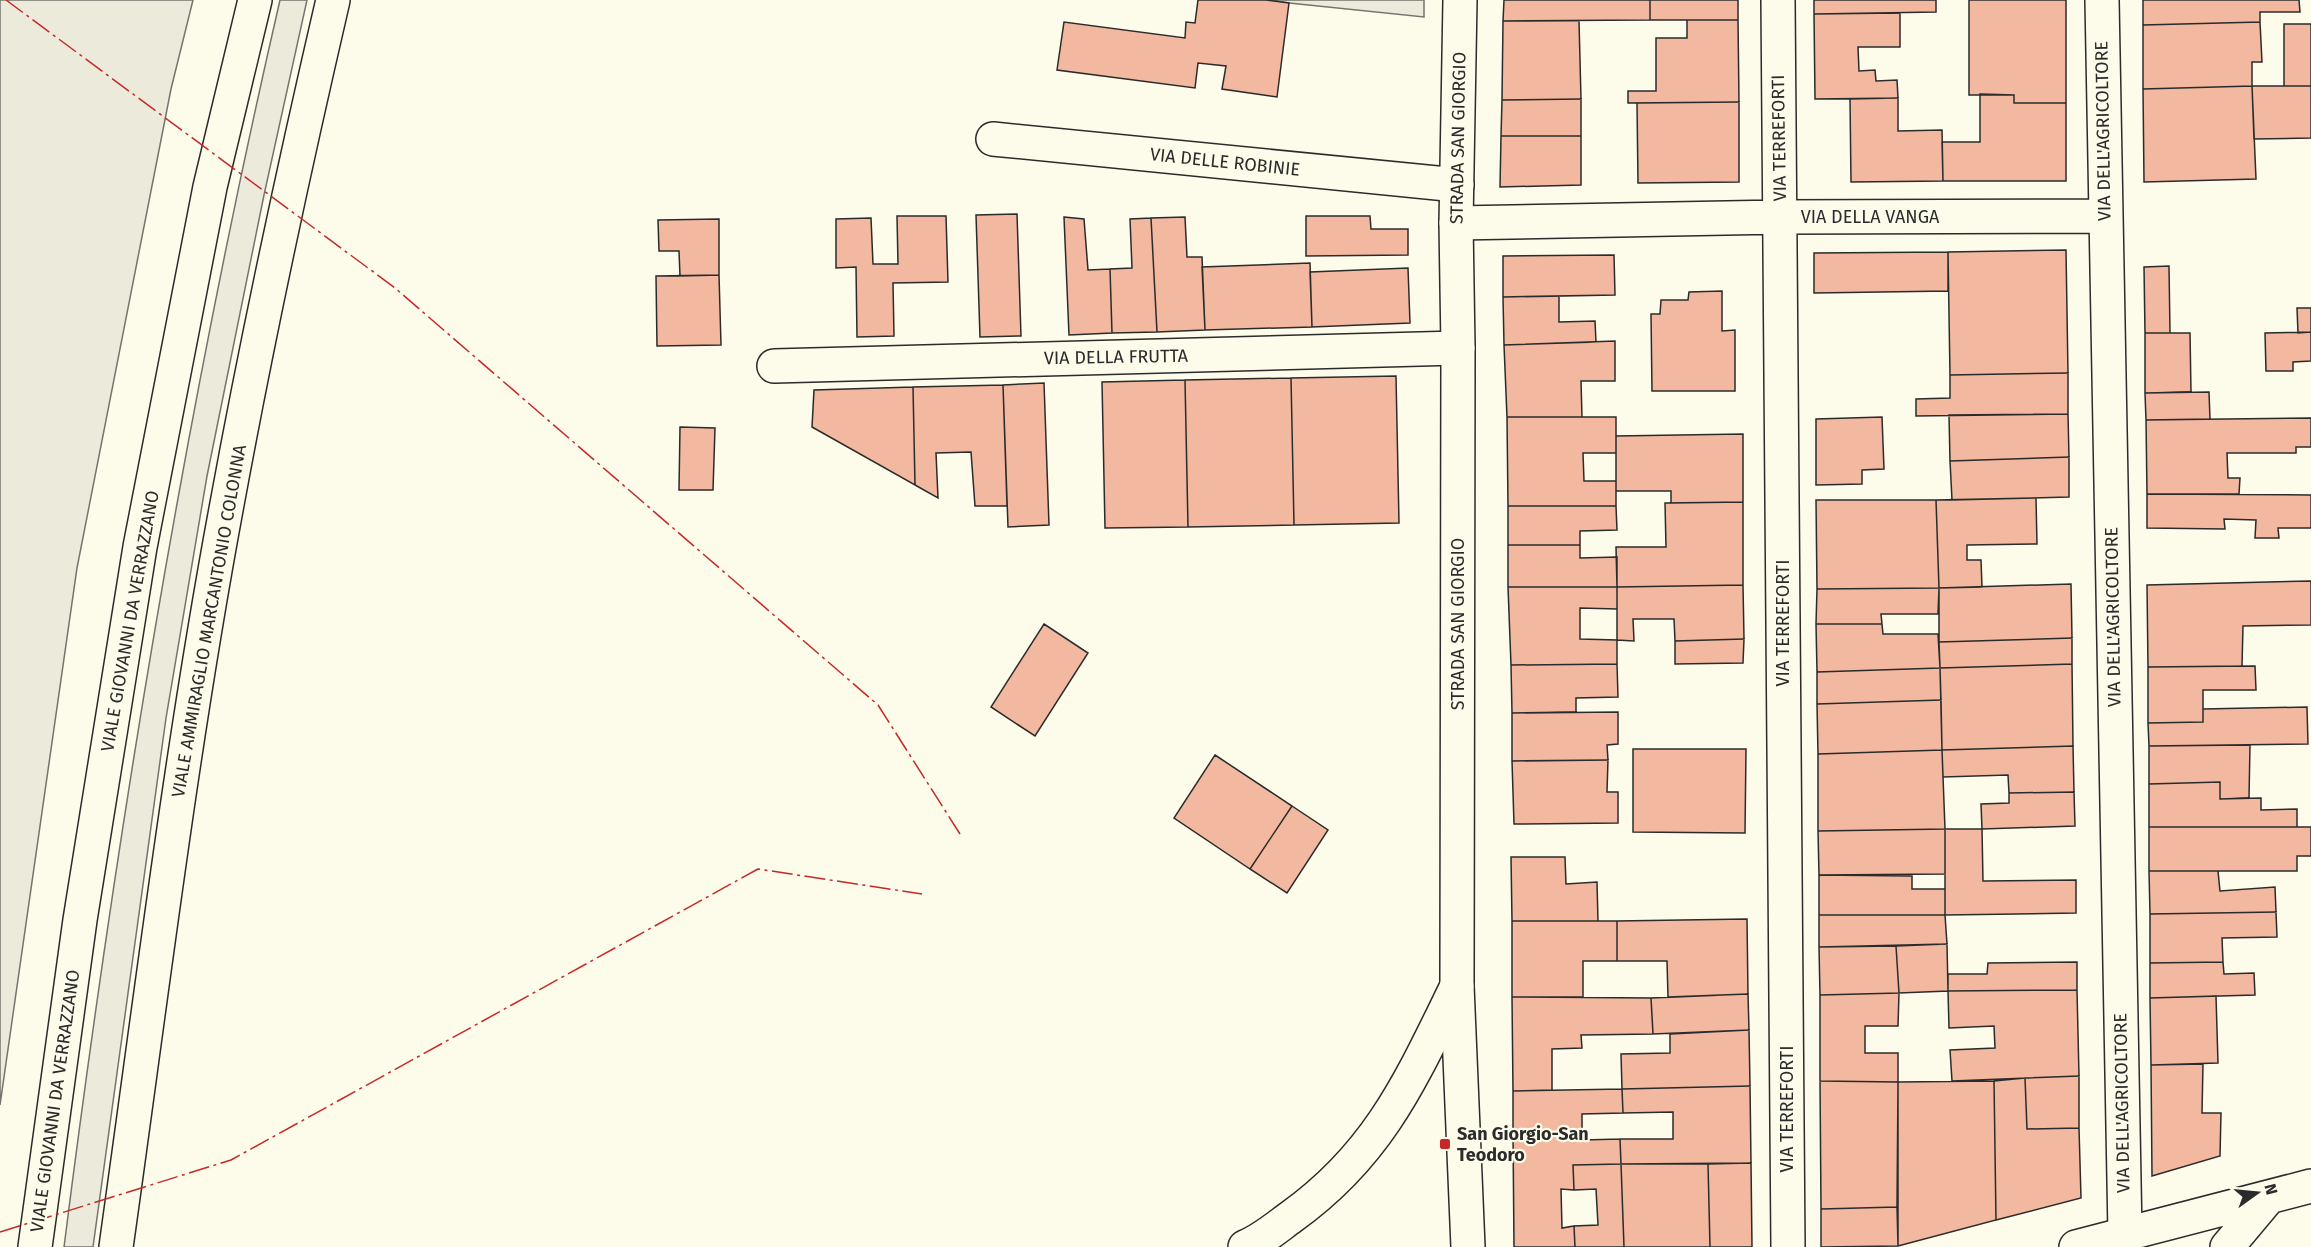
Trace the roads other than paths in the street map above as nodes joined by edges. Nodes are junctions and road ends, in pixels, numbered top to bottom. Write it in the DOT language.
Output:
graph roads {
  1 [pos="255,0"];
  2 [pos="333,0"];
  3 [pos="1460,0"];
  4 [pos="1778,0"];
  5 [pos="2102,0"];
  6 [pos="993,139"];
  7 [pos="1457,185"];
  8 [pos="2104,216"];
  9 [pos="1780,217"];
  10 [pos="1456,223"];
  11 [pos="1458,348"];
  12 [pos="774,366"];
  13 [pos="1457,986"];
  14 [pos="2311,1186"];
  15 [pos="2268,1197"];
  16 [pos="2130,1242"];
  17 [pos="35,1247"];
  18 [pos="116,1247"];
  19 [pos="1245,1247"];
  20 [pos="1468,1247"];
  21 [pos="1788,1247"];
  22 [pos="2076,1247"];
  23 [pos="2227,1247"];
  1 -- 17 [label="street, VIALE GIOVANNI DA VERRAZZANO"];
  2 -- 18 [label="street, VIALE AMMIRAGLIO MARCANTONIO COLONNA"];
  3 -- 7 [label="street, STRADA SAN GIORGIO"];
  4 -- 9 [label="street, VIA TERREFORTI"];
  5 -- 8 [label="street, VIA DELL'AGRICOLTORE"];
  6 -- 7 [label="street, VIA DELLE ROBINIE"];
  7 -- 10 [label="street, STRADA SAN GIORGIO"];
  8 -- 9 [label="street, VIA DELLA VANGA"];
  8 -- 16 [label="street, VIA DELL'AGRICOLTORE"];
  9 -- 10 [label="street, VIA DELLA VANGA"];
  9 -- 21 [label="street, VIA TERREFORTI"];
  10 -- 11 [label="street, STRADA SAN GIORGIO"];
  11 -- 12 [label="street, VIA DELLA FRUTTA"];
  11 -- 13 [label="street, STRADA SAN GIORGIO"];
  13 -- 19 [label="street"];
  13 -- 20 [label="street, STRADA SAN GIORGIO"];
  14 -- 15 [label="street"];
  15 -- 16 [label="street"];
  15 -- 23 [label="street"];
  16 -- 22 [label="street"];
}
